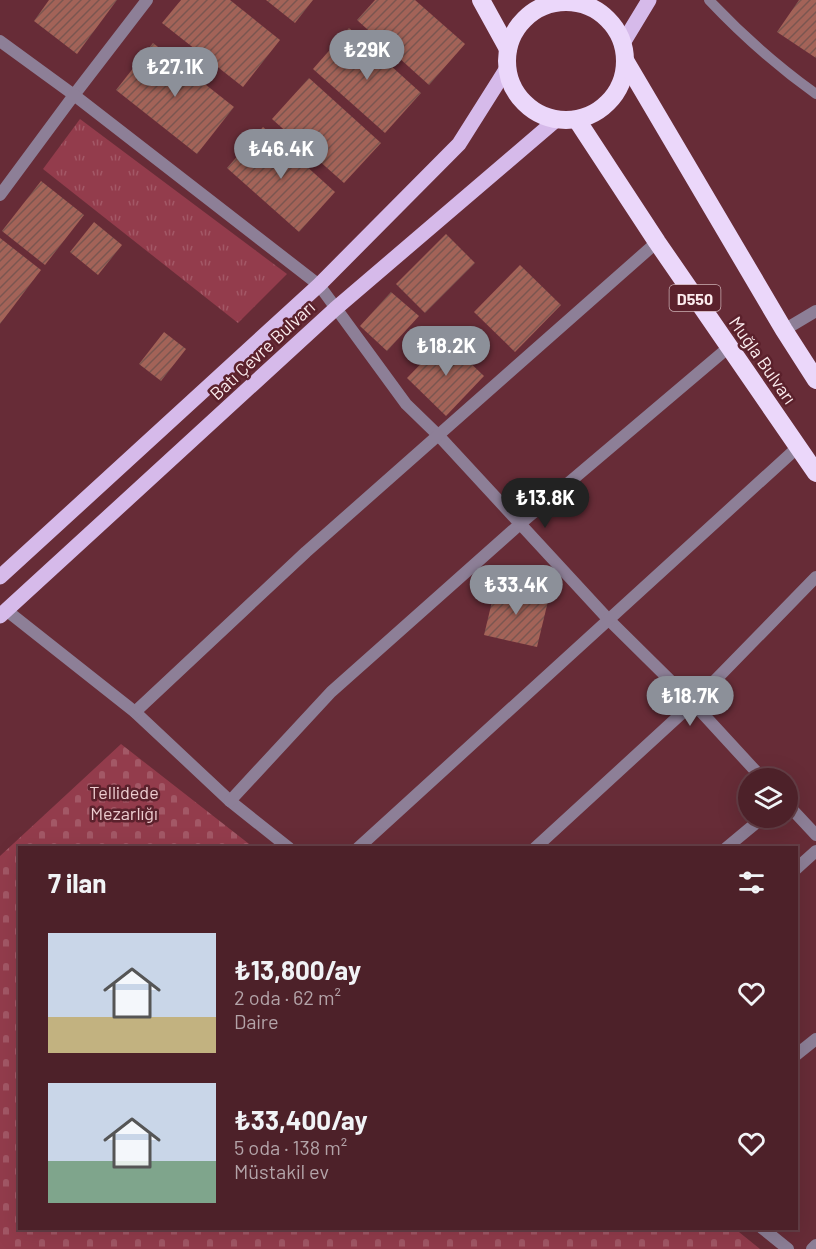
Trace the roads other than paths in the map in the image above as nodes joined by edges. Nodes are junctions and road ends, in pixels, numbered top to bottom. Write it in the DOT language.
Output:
graph roads {
  1 [pos="147,0"];
  2 [pos="481,0"];
  3 [pos="650,0"];
  4 [pos="709,0"];
  5 [pos="562,1"];
  6 [pos="0,41"];
  7 [pos="623,43"];
  8 [pos="508,49"];
  9 [pos="626,62"];
  10 [pos="507,68"];
  11 [pos="816,94"];
  12 [pos="74,95"];
  13 [pos="556,120"];
  14 [pos="577,120"];
  15 [pos="0,195"];
  16 [pos="657,242"];
  17 [pos="319,285"];
  18 [pos="335,309"];
  19 [pos="816,311"];
  20 [pos="784,330"];
  21 [pos="729,347"];
  22 [pos="816,380"];
  23 [pos="439,436"];
  24 [pos="798,447"];
  25 [pos="816,473"];
  26 [pos="520,524"];
  27 [pos="0,577"];
  28 [pos="816,577"];
  29 [pos="3,613"];
  30 [pos="608,619"];
  31 [pos="693,703"];
  32 [pos="135,712"];
  33 [pos="753,768"];
  34 [pos="230,801"];
  35 [pos="798,816"];
  36 [pos="750,828"];
  37 [pos="816,835"];
  38 [pos="286,846"];
  39 [pos="360,846"];
  40 [pos="537,846"];
  41 [pos="728,846"];
  42 [pos="816,851"];
  43 [pos="798,867"];
  44 [pos="816,1039"];
  45 [pos="798,1053"];
  46 [pos="764,1230"];
  47 [pos="816,1245"];
  48 [pos="788,1249"];
  49 [pos="812,1249"];
  1 -- 12 [label="street"];
  2 -- 8 [label="highway"];
  3 -- 7 [label="main road"];
  4 -- 11 [label="lane"];
  5 -- 7 [label="highway"];
  5 -- 8 [label="highway"];
  6 -- 12 [label="street"];
  7 -- 9 [label="highway"];
  8 -- 10 [label="highway"];
  9 -- 14 [label="highway"];
  9 -- 20 [label="highway, Muğla Bulvarı"];
  10 -- 13 [label="highway"];
  10 -- 17 [label="main road, Batı Çevre Bulvarı"];
  12 -- 15 [label="street"];
  12 -- 17 [label="street"];
  13 -- 14 [label="highway"];
  13 -- 18 [label="main road, Batı Çevre Bulvarı"];
  14 -- 16 [label="highway, Muğla Bulvarı / D550"];
  16 -- 21 [label="highway, Muğla Bulvarı / D550"];
  16 -- 23 [label="street"];
  17 -- 18 [label="street"];
  17 -- 27 [label="main road, Batı Çevre Bulvarı"];
  18 -- 23 [label="street"];
  18 -- 29 [label="main road, Batı Çevre Bulvarı"];
  19 -- 20 [label="street"];
  20 -- 22 [label="highway, Muğla Bulvarı"];
  21 -- 24 [label="highway, Muğla Bulvarı / D550"];
  21 -- 26 [label="street"];
  23 -- 26 [label="street"];
  23 -- 32 [label="street"];
  24 -- 25 [label="highway, Muğla Bulvarı / D550"];
  24 -- 30 [label="street"];
  26 -- 30 [label="street"];
  26 -- 34 [label="street"];
  28 -- 31 [label="street"];
  29 -- 32 [label="street"];
  30 -- 31 [label="street"];
  30 -- 39 [label="street"];
  31 -- 33 [label="street"];
  31 -- 40 [label="street"];
  32 -- 34 [label="street"];
  34 -- 38 [label="street"];
  35 -- 37 [label="street"];
  36 -- 41 [label="street"];
  42 -- 43 [label="street"];
  44 -- 45 [label="street"];
  46 -- 48 [label="street"];
  47 -- 49 [label="street"];
}
